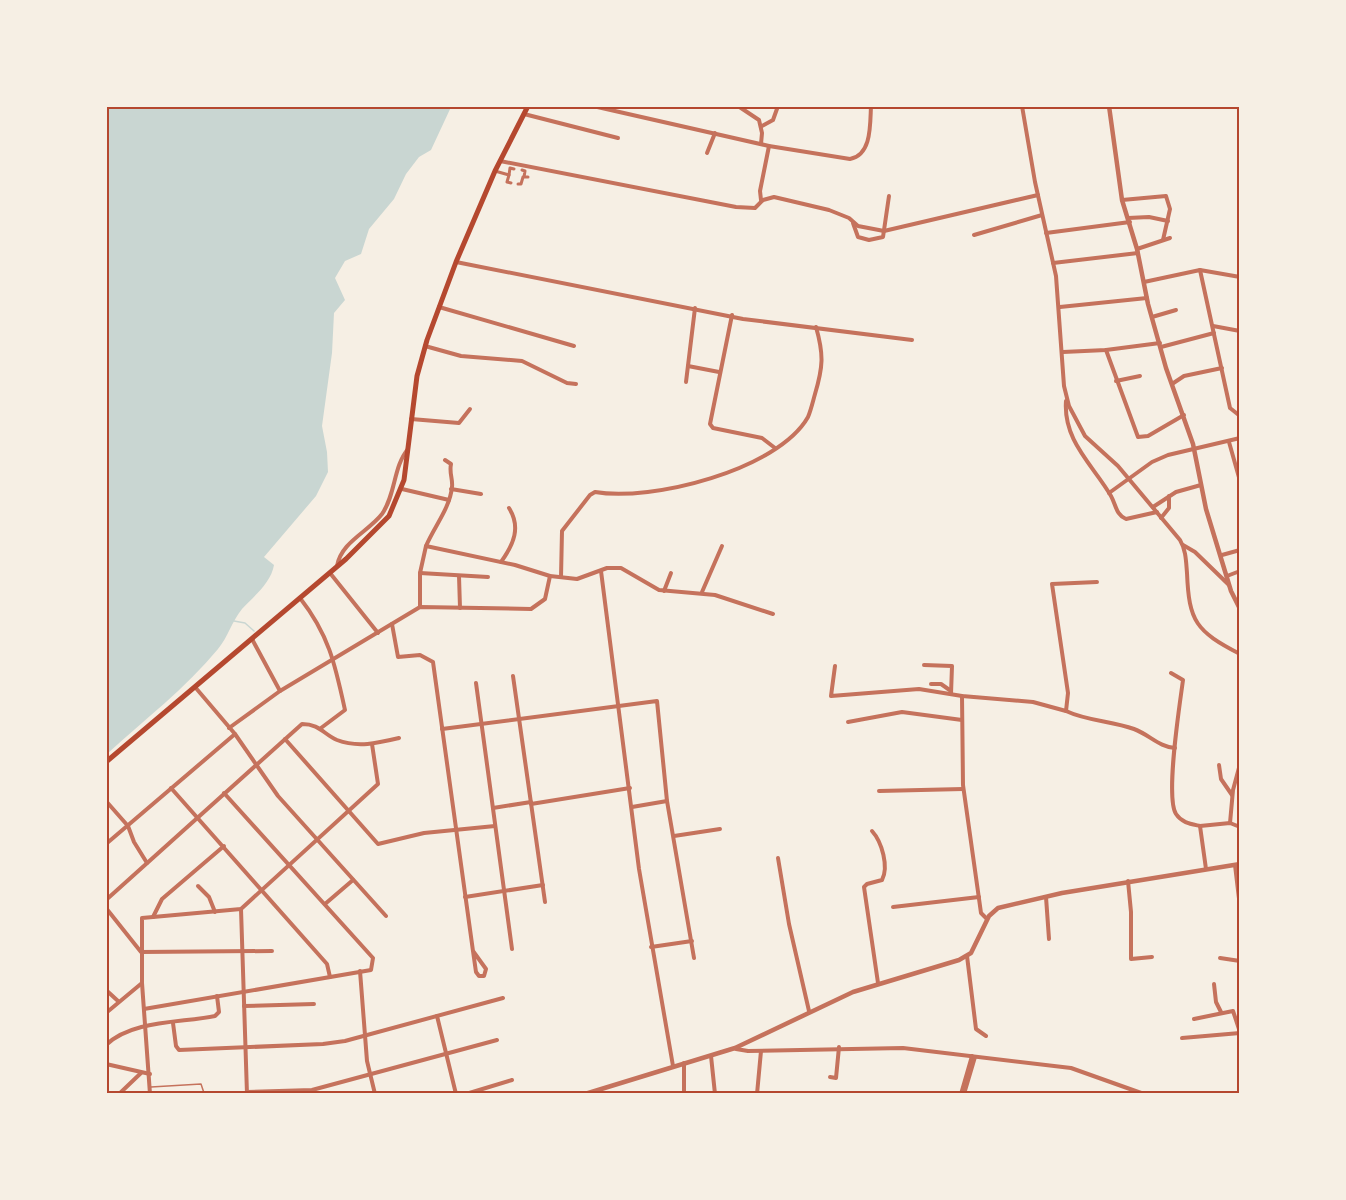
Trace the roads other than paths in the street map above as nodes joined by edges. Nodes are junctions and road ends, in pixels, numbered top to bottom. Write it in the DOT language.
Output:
graph roads {
  1 [pos="528,106"];
  2 [pos="593,106"];
  3 [pos="738,106"];
  4 [pos="778,106"];
  5 [pos="871,106"];
  6 [pos="1022,106"];
  7 [pos="1109,106"];
  8 [pos="523,114"];
  9 [pos="762,126"];
  10 [pos="715,133"];
  11 [pos="618,138"];
  12 [pos="760,144"];
  13 [pos="770,146"];
  14 [pos="707,153"];
  15 [pos="500,161"];
  16 [pos="514,169"];
  17 [pos="522,170"];
  18 [pos="495,171"];
  19 [pos="509,175"];
  20 [pos="511,183"];
  21 [pos="519,184"];
  22 [pos="1038,195"];
  23 [pos="889,196"];
  24 [pos="1122,200"];
  25 [pos="762,201"];
  26 [pos="1042,215"];
  27 [pos="1129,220"];
  28 [pos="1168,221"];
  29 [pos="853,223"];
  30 [pos="884,231"];
  31 [pos="1046,233"];
  32 [pos="974,235"];
  33 [pos="1170,238"];
  34 [pos="1163,240"];
  35 [pos="1137,251"];
  36 [pos="456,262"];
  37 [pos="1053,263"];
  38 [pos="1200,270"];
  39 [pos="1239,278"];
  40 [pos="1144,282"];
  41 [pos="1147,298"];
  42 [pos="439,307"];
  43 [pos="1060,307"];
  44 [pos="695,309"];
  45 [pos="1176,309"];
  46 [pos="732,315"];
  47 [pos="1152,317"];
  48 [pos="1213,326"];
  49 [pos="816,327"];
  50 [pos="1239,331"];
  51 [pos="1214,333"];
  52 [pos="912,340"];
  53 [pos="1160,345"];
  54 [pos="425,346"];
  55 [pos="574,346"];
  56 [pos="1106,350"];
  57 [pos="1063,352"];
  58 [pos="688,366"];
  59 [pos="1221,368"];
  60 [pos="719,372"];
  61 [pos="1140,376"];
  62 [pos="1116,381"];
  63 [pos="686,382"];
  64 [pos="576,384"];
  65 [pos="1171,385"];
  66 [pos="1067,399"];
  67 [pos="470,409"];
  68 [pos="1184,415"];
  69 [pos="1239,416"];
  70 [pos="411,419"];
  71 [pos="1239,438"];
  72 [pos="1229,441"];
  73 [pos="775,448"];
  74 [pos="408,449"];
  75 [pos="1195,451"];
  76 [pos="445,460"];
  77 [pos="1130,478"];
  78 [pos="1239,481"];
  79 [pos="1201,485"];
  80 [pos="402,489"];
  81 [pos="452,489"];
  82 [pos="1109,493"];
  83 [pos="482,494"];
  84 [pos="1169,496"];
  85 [pos="449,500"];
  86 [pos="1153,507"];
  87 [pos="508,508"];
  88 [pos="1156,512"];
  89 [pos="1161,518"];
  90 [pos="1183,545"];
  91 [pos="426,546"];
  92 [pos="722,546"];
  93 [pos="1239,550"];
  94 [pos="1222,555"];
  95 [pos="501,562"];
  96 [pos="338,566"];
  97 [pos="601,570"];
  98 [pos="1239,571"];
  99 [pos="330,572"];
  100 [pos="420,573"];
  101 [pos="671,573"];
  102 [pos="459,576"];
  103 [pos="550,576"];
  104 [pos="1227,576"];
  105 [pos="488,577"];
  106 [pos="561,577"];
  107 [pos="1097,582"];
  108 [pos="1230,585"];
  109 [pos="664,591"];
  110 [pos="702,592"];
  111 [pos="300,598"];
  112 [pos="420,607"];
  113 [pos="460,608"];
  114 [pos="1239,609"];
  115 [pos="773,614"];
  116 [pos="392,624"];
  117 [pos="378,633"];
  118 [pos="252,639"];
  119 [pos="1239,654"];
  120 [pos="334,659"];
  121 [pos="924,665"];
  122 [pos="835,666"];
  123 [pos="1171,673"];
  124 [pos="513,676"];
  125 [pos="476,683"];
  126 [pos="931,684"];
  127 [pos="195,687"];
  128 [pos="280,691"];
  129 [pos="951,692"];
  130 [pos="962,696"];
  131 [pos="619,706"];
  132 [pos="1066,711"];
  133 [pos="519,719"];
  134 [pos="962,720"];
  135 [pos="848,722"];
  136 [pos="481,724"];
  137 [pos="229,728"];
  138 [pos="321,728"];
  139 [pos="442,729"];
  140 [pos="235,734"];
  141 [pos="399,738"];
  142 [pos="285,739"];
  143 [pos="372,744"];
  144 [pos="1175,748"];
  145 [pos="106,762"];
  146 [pos="1239,764"];
  147 [pos="1219,765"];
  148 [pos="255,766"];
  149 [pos="171,788"];
  150 [pos="630,788"];
  151 [pos="963,789"];
  152 [pos="879,791"];
  153 [pos="224,794"];
  154 [pos="1232,795"];
  155 [pos="106,801"];
  156 [pos="667,801"];
  157 [pos="531,803"];
  158 [pos="632,807"];
  159 [pos="493,808"];
  160 [pos="349,811"];
  161 [pos="198,817"];
  162 [pos="1230,823"];
  163 [pos="128,826"];
  164 [pos="495,826"];
  165 [pos="1200,826"];
  166 [pos="1239,827"];
  167 [pos="720,829"];
  168 [pos="455,831"];
  169 [pos="872,831"];
  170 [pos="674,836"];
  171 [pos="317,839"];
  172 [pos="106,844"];
  173 [pos="224,846"];
  174 [pos="778,858"];
  175 [pos="147,863"];
  176 [pos="290,864"];
  177 [pos="1237,865"];
  178 [pos="1206,869"];
  179 [pos="354,880"];
  180 [pos="1128,881"];
  181 [pos="543,885"];
  182 [pos="198,886"];
  183 [pos="261,890"];
  184 [pos="504,891"];
  185 [pos="465,897"];
  186 [pos="978,897"];
  187 [pos="1047,897"];
  188 [pos="106,900"];
  189 [pos="545,902"];
  190 [pos="325,904"];
  191 [pos="893,907"];
  192 [pos="1239,907"];
  193 [pos="106,908"];
  194 [pos="241,909"];
  195 [pos="215,912"];
  196 [pos="386,916"];
  197 [pos="153,917"];
  198 [pos="987,920"];
  199 [pos="1049,939"];
  200 [pos="692,940"];
  201 [pos="651,947"];
  202 [pos="512,949"];
  203 [pos="242,951"];
  204 [pos="272,951"];
  205 [pos="473,951"];
  206 [pos="141,952"];
  207 [pos="968,956"];
  208 [pos="1152,957"];
  209 [pos="1220,957"];
  210 [pos="694,958"];
  211 [pos="1239,961"];
  212 [pos="360,971"];
  213 [pos="330,976"];
  214 [pos="142,983"];
  215 [pos="878,983"];
  216 [pos="1214,984"];
  217 [pos="106,990"];
  218 [pos="243,992"];
  219 [pos="217,996"];
  220 [pos="503,998"];
  221 [pos="118,1001"];
  222 [pos="314,1004"];
  223 [pos="243,1006"];
  224 [pos="144,1009"];
  225 [pos="810,1011"];
  226 [pos="1221,1012"];
  227 [pos="106,1013"];
  228 [pos="437,1016"];
  229 [pos="1194,1019"];
  230 [pos="173,1023"];
  231 [pos="146,1027"];
  232 [pos="1239,1032"];
  233 [pos="365,1035"];
  234 [pos="986,1036"];
  235 [pos="1182,1038"];
  236 [pos="497,1040"];
  237 [pos="108,1041"];
  238 [pos="246,1046"];
  239 [pos="839,1047"];
  240 [pos="735,1048"];
  241 [pos="761,1051"];
  242 [pos="446,1054"];
  243 [pos="711,1056"];
  244 [pos="974,1056"];
  245 [pos="684,1063"];
  246 [pos="106,1064"];
  247 [pos="673,1066"];
  248 [pos="142,1073"];
  249 [pos="370,1073"];
  250 [pos="150,1074"];
  251 [pos="830,1077"];
  252 [pos="512,1080"];
  253 [pos="150,1087"];
  254 [pos="312,1092"];
  255 [pos="247,1093"];
  256 [pos="119,1094"];
  257 [pos="150,1094"];
  258 [pos="375,1094"];
  259 [pos="456,1094"];
  260 [pos="466,1094"];
  261 [pos="585,1094"];
  262 [pos="684,1094"];
  263 [pos="715,1094"];
  264 [pos="757,1094"];
  265 [pos="963,1094"];
  266 [pos="1144,1094"];
  1 -- 8 [label="main road"];
  2 -- 10 [label="street"];
  3 -- 9 [label="street"];
  4 -- 9 [label="street"];
  5 -- 13 [label="street"];
  6 -- 22 [label="street"];
  7 -- 24 [label="street"];
  8 -- 11 [label="street"];
  8 -- 15 [label="main road"];
  9 -- 12 [label="street"];
  10 -- 12 [label="street"];
  10 -- 14 [label="street"];
  12 -- 13 [label="street"];
  13 -- 25 [label="street"];
  15 -- 18 [label="main road"];
  15 -- 25 [label="street"];
  16 -- 19 [label="street"];
  17 -- 21 [label="street"];
  18 -- 19 [label="street"];
  18 -- 36 [label="main road"];
  19 -- 20 [label="street"];
  22 -- 26 [label="street"];
  22 -- 30 [label="street"];
  23 -- 30 [label="street"];
  24 -- 27 [label="street"];
  24 -- 28 [label="street"];
  25 -- 29 [label="street"];
  26 -- 31 [label="street"];
  26 -- 32 [label="street"];
  27 -- 28 [label="street"];
  27 -- 31 [label="street"];
  27 -- 35 [label="street"];
  28 -- 34 [label="street"];
  29 -- 30 [label="street"];
  29 -- 30 [label="street"];
  31 -- 37 [label="street"];
  33 -- 34 [label="street"];
  34 -- 35 [label="street"];
  35 -- 37 [label="street"];
  35 -- 40 [label="street"];
  36 -- 42 [label="main road"];
  36 -- 44 [label="street"];
  37 -- 43 [label="street"];
  38 -- 39 [label="street"];
  38 -- 40 [label="street"];
  38 -- 48 [label="street"];
  40 -- 41 [label="street"];
  41 -- 43 [label="street"];
  41 -- 47 [label="street"];
  42 -- 54 [label="main road"];
  42 -- 55 [label="street"];
  43 -- 57 [label="street"];
  44 -- 46 [label="street"];
  44 -- 58 [label="street"];
  45 -- 47 [label="street"];
  46 -- 49 [label="street"];
  46 -- 60 [label="street"];
  47 -- 53 [label="street"];
  48 -- 50 [label="street"];
  48 -- 51 [label="street"];
  49 -- 52 [label="street"];
  49 -- 73 [label="street"];
  51 -- 53 [label="street"];
  51 -- 59 [label="street"];
  53 -- 56 [label="street"];
  53 -- 65 [label="street"];
  54 -- 64 [label="street"];
  54 -- 70 [label="main road"];
  56 -- 57 [label="street"];
  56 -- 62 [label="street"];
  57 -- 66 [label="street"];
  58 -- 60 [label="street"];
  58 -- 63 [label="street"];
  59 -- 65 [label="street"];
  59 -- 69 [label="street"];
  60 -- 73 [label="street"];
  61 -- 62 [label="street"];
  62 -- 68 [label="street"];
  65 -- 68 [label="street"];
  66 -- 77 [label="street"];
  66 -- 82 [label="street"];
  67 -- 70 [label="street"];
  68 -- 75 [label="street"];
  70 -- 74 [label="main road"];
  71 -- 72 [label="street"];
  72 -- 75 [label="street"];
  72 -- 78 [label="street"];
  73 -- 106 [label="street"];
  74 -- 80 [label="main road"];
  74 -- 96 [label="street"];
  75 -- 77 [label="street"];
  75 -- 79 [label="street"];
  76 -- 81 [label="street"];
  77 -- 82 [label="street"];
  77 -- 86 [label="street"];
  79 -- 84 [label="street"];
  79 -- 94 [label="street"];
  80 -- 85 [label="street"];
  80 -- 96 [label="main road"];
  81 -- 83 [label="street"];
  81 -- 85 [label="street"];
  82 -- 88 [label="street"];
  84 -- 86 [label="street"];
  84 -- 89 [label="street"];
  85 -- 91 [label="street"];
  86 -- 88 [label="street"];
  87 -- 95 [label="street"];
  88 -- 89 [label="street"];
  89 -- 90 [label="street"];
  90 -- 108 [label="street"];
  90 -- 119 [label="street"];
  91 -- 95 [label="street"];
  91 -- 100 [label="street"];
  92 -- 110 [label="street"];
  93 -- 94 [label="street"];
  94 -- 104 [label="street"];
  95 -- 103 [label="street"];
  96 -- 99 [label="main road"];
  97 -- 106 [label="street"];
  97 -- 109 [label="street"];
  97 -- 131 [label="street"];
  98 -- 104 [label="street"];
  99 -- 111 [label="main road"];
  99 -- 117 [label="street"];
  100 -- 102 [label="street"];
  100 -- 112 [label="street"];
  101 -- 109 [label="street"];
  102 -- 105 [label="street"];
  102 -- 113 [label="street"];
  103 -- 106 [label="street"];
  103 -- 113 [label="street"];
  104 -- 108 [label="street"];
  107 -- 132 [label="street"];
  108 -- 114 [label="street"];
  109 -- 110 [label="street"];
  110 -- 115 [label="street"];
  111 -- 118 [label="main road"];
  111 -- 120 [label="street"];
  112 -- 113 [label="street"];
  112 -- 116 [label="street"];
  116 -- 117 [label="street"];
  116 -- 139 [label="street"];
  117 -- 120 [label="street"];
  118 -- 127 [label="main road"];
  118 -- 128 [label="street"];
  120 -- 128 [label="street"];
  120 -- 138 [label="street"];
  121 -- 129 [label="street"];
  122 -- 129 [label="street"];
  123 -- 144 [label="street"];
  124 -- 133 [label="street"];
  125 -- 136 [label="street"];
  126 -- 129 [label="street"];
  127 -- 137 [label="street"];
  127 -- 145 [label="main road"];
  128 -- 137 [label="street"];
  129 -- 130 [label="street"];
  130 -- 132 [label="street"];
  130 -- 134 [label="street"];
  131 -- 133 [label="street"];
  131 -- 150 [label="street"];
  131 -- 156 [label="street"];
  132 -- 144 [label="street"];
  133 -- 136 [label="street"];
  133 -- 157 [label="street"];
  134 -- 135 [label="street"];
  134 -- 151 [label="street"];
  136 -- 139 [label="street"];
  136 -- 159 [label="street"];
  137 -- 140 [label="street"];
  138 -- 142 [label="street"];
  138 -- 143 [label="street"];
  139 -- 168 [label="street"];
  140 -- 148 [label="street"];
  140 -- 149 [label="street"];
  141 -- 143 [label="street"];
  142 -- 148 [label="street"];
  142 -- 160 [label="street"];
  143 -- 160 [label="street"];
  144 -- 165 [label="street"];
  146 -- 154 [label="street"];
  147 -- 154 [label="street"];
  148 -- 153 [label="street"];
  148 -- 171 [label="street"];
  149 -- 161 [label="street"];
  149 -- 163 [label="street"];
  150 -- 157 [label="street"];
  150 -- 158 [label="street"];
  151 -- 152 [label="street"];
  151 -- 186 [label="street"];
  153 -- 161 [label="street"];
  153 -- 176 [label="street"];
  154 -- 162 [label="street"];
  155 -- 163 [label="street"];
  156 -- 158 [label="street"];
  156 -- 170 [label="street"];
  157 -- 159 [label="street"];
  157 -- 181 [label="street"];
  158 -- 201 [label="street"];
  159 -- 164 [label="street"];
  160 -- 168 [label="street"];
  160 -- 171 [label="street"];
  161 -- 173 [label="street"];
  161 -- 175 [label="street"];
  162 -- 165 [label="street"];
  162 -- 166 [label="street"];
  163 -- 172 [label="street"];
  163 -- 175 [label="street"];
  164 -- 168 [label="street"];
  164 -- 184 [label="street"];
  165 -- 178 [label="street"];
  167 -- 170 [label="street"];
  168 -- 185 [label="street"];
  169 -- 215 [label="street"];
  170 -- 200 [label="street"];
  171 -- 176 [label="street"];
  171 -- 179 [label="street"];
  173 -- 183 [label="street"];
  173 -- 197 [label="street"];
  174 -- 225 [label="street"];
  175 -- 188 [label="street"];
  176 -- 183 [label="street"];
  176 -- 190 [label="street"];
  177 -- 178 [label="street"];
  177 -- 192 [label="street"];
  178 -- 180 [label="street"];
  179 -- 190 [label="street"];
  179 -- 196 [label="street"];
  180 -- 187 [label="street"];
  180 -- 208 [label="street"];
  181 -- 184 [label="street"];
  181 -- 189 [label="street"];
  182 -- 195 [label="street"];
  183 -- 194 [label="street"];
  183 -- 213 [label="street"];
  184 -- 185 [label="street"];
  184 -- 202 [label="street"];
  185 -- 205 [label="street"];
  186 -- 191 [label="street"];
  186 -- 198 [label="street"];
  187 -- 198 [label="street"];
  187 -- 199 [label="street"];
  190 -- 212 [label="street"];
  193 -- 206 [label="street"];
  194 -- 195 [label="street"];
  194 -- 203 [label="street"];
  195 -- 197 [label="street"];
  197 -- 206 [label="street"];
  198 -- 207 [label="street"];
  200 -- 201 [label="street"];
  200 -- 210 [label="street"];
  201 -- 247 [label="street"];
  203 -- 204 [label="street"];
  203 -- 206 [label="street"];
  203 -- 218 [label="street"];
  205 -- 205 [label="street"];
  206 -- 214 [label="street"];
  207 -- 215 [label="street"];
  207 -- 234 [label="street"];
  209 -- 211 [label="street"];
  212 -- 213 [label="street"];
  212 -- 233 [label="street"];
  213 -- 218 [label="street"];
  214 -- 221 [label="street"];
  214 -- 224 [label="street"];
  215 -- 225 [label="street"];
  216 -- 226 [label="street"];
  217 -- 221 [label="street"];
  218 -- 219 [label="street"];
  218 -- 223 [label="street"];
  219 -- 224 [label="street"];
  219 -- 230 [label="street"];
  220 -- 228 [label="street"];
  221 -- 227 [label="street"];
  222 -- 223 [label="street"];
  223 -- 238 [label="street"];
  224 -- 231 [label="street"];
  225 -- 240 [label="street"];
  226 -- 229 [label="street"];
  226 -- 232 [label="street"];
  228 -- 233 [label="street"];
  228 -- 242 [label="street"];
  230 -- 231 [label="street"];
  230 -- 238 [label="street"];
  231 -- 237 [label="street"];
  231 -- 250 [label="street"];
  232 -- 235 [label="street"];
  233 -- 238 [label="street"];
  233 -- 249 [label="street"];
  236 -- 242 [label="street"];
  238 -- 255 [label="street"];
  239 -- 241 [label="street"];
  239 -- 244 [label="street"];
  239 -- 251 [label="street"];
  240 -- 241 [label="street"];
  240 -- 243 [label="street"];
  241 -- 264 [label="street"];
  242 -- 249 [label="street"];
  242 -- 259 [label="street"];
  243 -- 245 [label="street"];
  243 -- 263 [label="street"];
  244 -- 265 [label="street"];
  244 -- 266 [label="street"];
  245 -- 247 [label="street"];
  245 -- 262 [label="street"];
  246 -- 248 [label="street"];
  247 -- 261 [label="street"];
  248 -- 250 [label="street"];
  248 -- 256 [label="street"];
  249 -- 254 [label="street"];
  249 -- 258 [label="street"];
  250 -- 253 [label="street"];
  252 -- 260 [label="street"];
  253 -- 255 [label="lane"];
  253 -- 257 [label="street"];
  254 -- 255 [label="street"];
}
